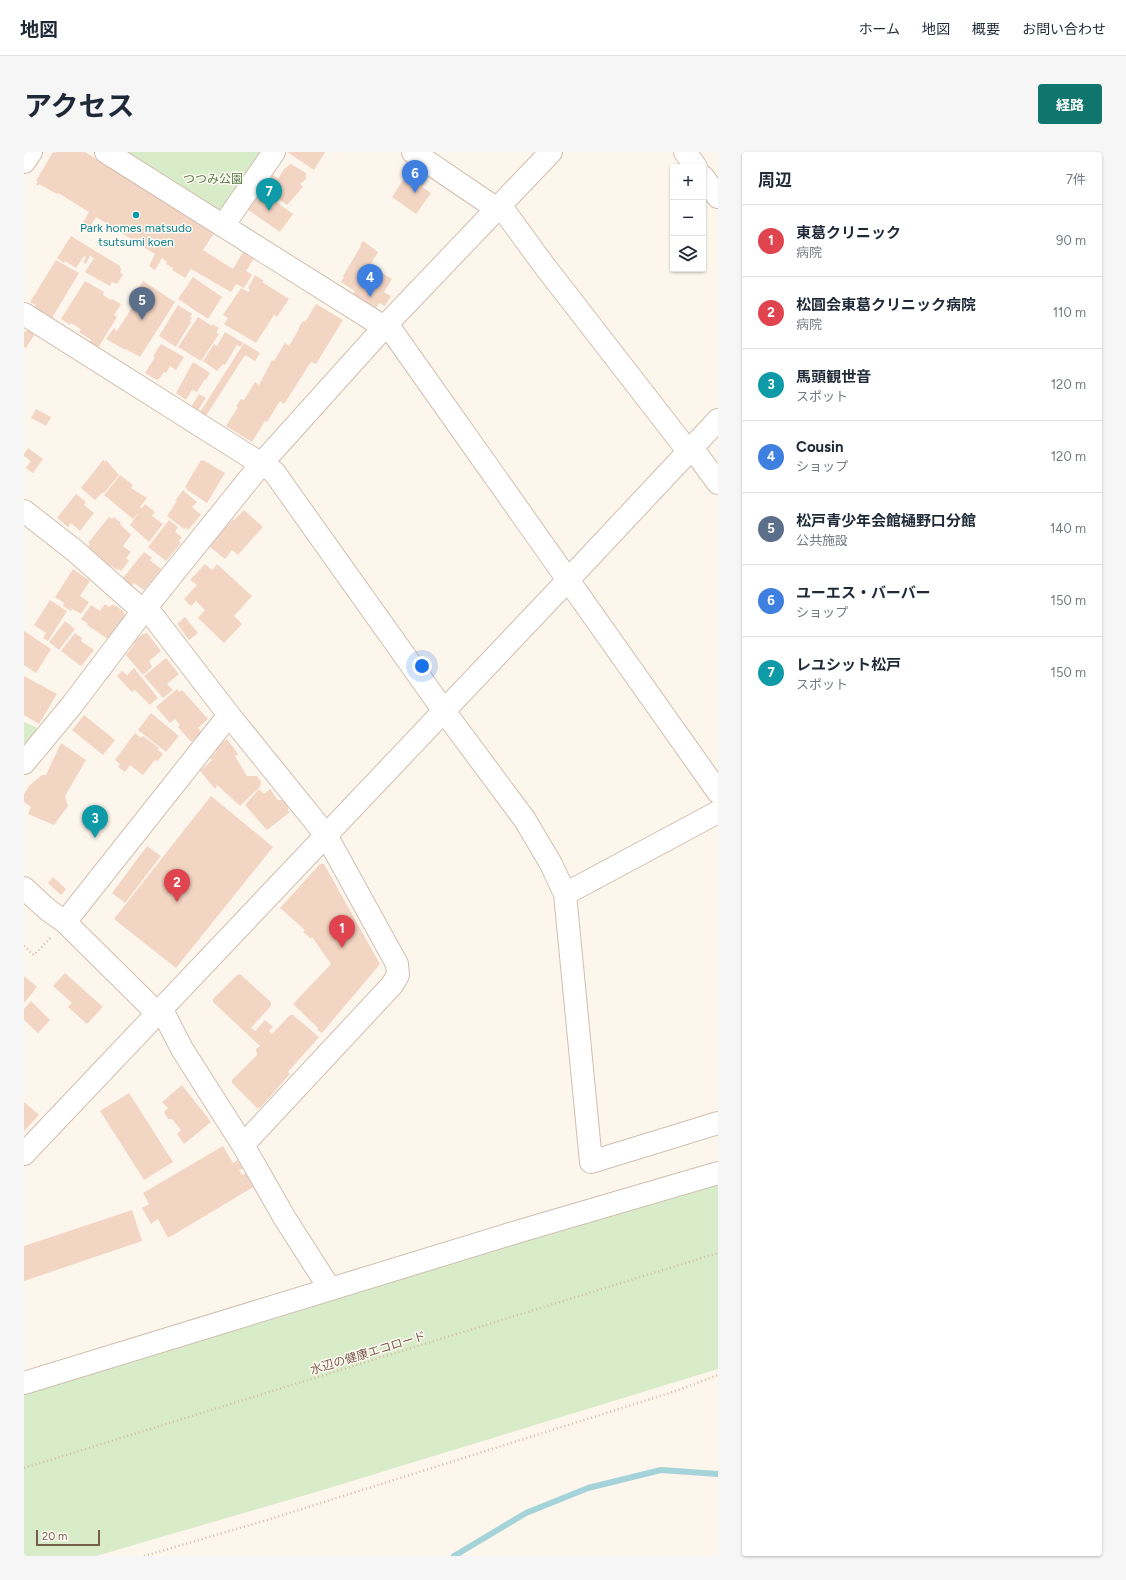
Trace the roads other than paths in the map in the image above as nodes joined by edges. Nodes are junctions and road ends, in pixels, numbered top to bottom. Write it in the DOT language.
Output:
graph roads {
  1 [pos="31,152"];
  2 [pos="106,152"];
  3 [pos="274,152"];
  4 [pos="413,152"];
  5 [pos="551,152"];
  6 [pos="685,152"];
  7 [pos="24,162"];
  8 [pos="694,164"];
  9 [pos="706,181"];
  10 [pos="718,197"];
  11 [pos="498,207"];
  12 [pos="223,226"];
  13 [pos="24,314"];
  14 [pos="386,326"];
  15 [pos="718,420"];
  16 [pos="690,450"];
  17 [pos="262,463"];
  18 [pos="718,483"];
  19 [pos="27,520"];
  20 [pos="568,580"];
  21 [pos="144,609"];
  22 [pos="444,711"];
  23 [pos="229,715"];
  24 [pos="24,763"];
  25 [pos="718,792"];
  26 [pos="718,812"];
  27 [pos="326,834"];
  28 [pos="24,888"];
  29 [pos="565,894"];
  30 [pos="65,922"];
  31 [pos="159,1011"];
  32 [pos="718,1122"];
  33 [pos="243,1145"];
  34 [pos="24,1154"];
  35 [pos="718,1173"];
  36 [pos="330,1289"];
  37 [pos="24,1382"];
  1 -- 7 [label="street"];
  2 -- 12 [label="street"];
  3 -- 12 [label="street"];
  4 -- 11 [label="street"];
  5 -- 11 [label="street"];
  6 -- 8 [label="street"];
  9 -- 10 [label="street"];
  11 -- 14 [label="street"];
  11 -- 16 [label="street"];
  12 -- 14 [label="street"];
  13 -- 17 [label="street"];
  14 -- 17 [label="street"];
  14 -- 20 [label="street"];
  15 -- 16 [label="street"];
  16 -- 18 [label="street"];
  16 -- 20 [label="street"];
  17 -- 21 [label="street"];
  17 -- 22 [label="street"];
  19 -- 21 [label="street"];
  20 -- 22 [label="street"];
  20 -- 25 [label="street"];
  21 -- 23 [label="street"];
  21 -- 24 [label="street"];
  22 -- 27 [label="street"];
  22 -- 29 [label="street"];
  23 -- 27 [label="street"];
  23 -- 30 [label="street"];
  26 -- 29 [label="street"];
  27 -- 31 [label="street"];
  27 -- 33 [label="street"];
  28 -- 30 [label="street"];
  29 -- 32 [label="street"];
  30 -- 31 [label="street"];
  31 -- 33 [label="street"];
  31 -- 34 [label="street"];
  33 -- 36 [label="street"];
  35 -- 36 [label="street"];
  36 -- 37 [label="street"];
}
